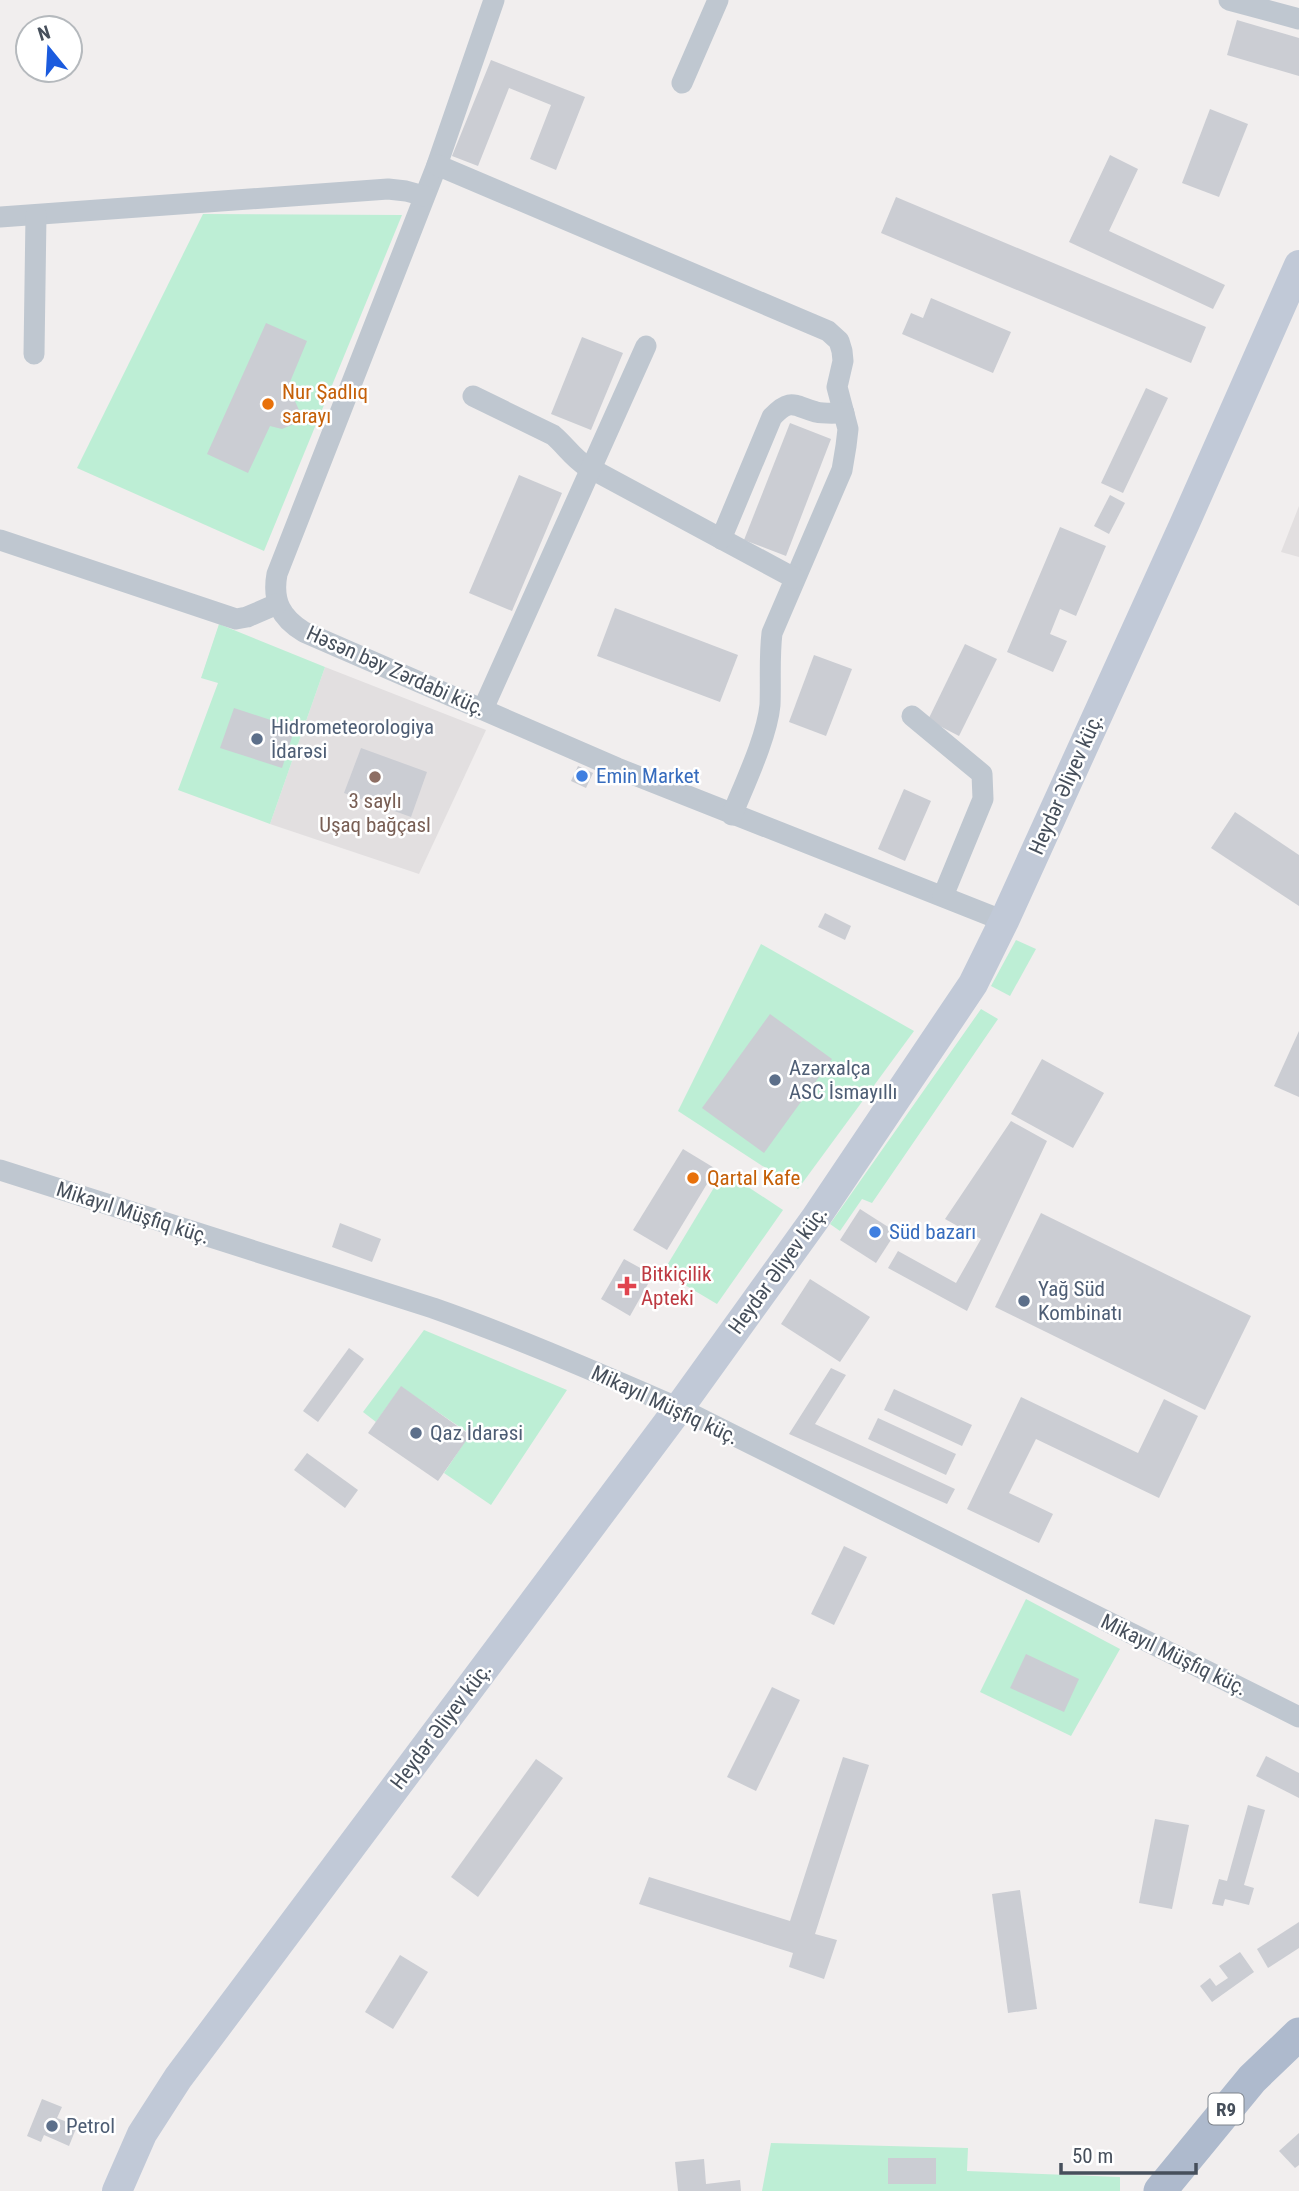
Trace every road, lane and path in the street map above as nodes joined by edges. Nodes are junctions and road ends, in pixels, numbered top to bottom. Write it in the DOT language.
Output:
graph roads {
  1 [pos="494,0"];
  2 [pos="718,0"];
  3 [pos="1229,0"];
  4 [pos="1299,19"];
  5 [pos="682,83"];
  6 [pos="437,165"];
  7 [pos="424,196"];
  8 [pos="36,215"];
  9 [pos="0,217"];
  10 [pos="1299,265"];
  11 [pos="646,346"];
  12 [pos="34,354"];
  13 [pos="473,397"];
  14 [pos="844,413"];
  15 [pos="592,470"];
  16 [pos="721,539"];
  17 [pos="0,541"];
  18 [pos="794,578"];
  19 [pos="277,604"];
  20 [pos="483,709"];
  21 [pos="912,716"];
  22 [pos="732,815"];
  23 [pos="943,896"];
  24 [pos="1004,921"];
  25 [pos="0,1170"];
  26 [pos="679,1408"];
  27 [pos="1299,1717"];
  28 [pos="1299,2034"];
  29 [pos="117,2191"];
  30 [pos="1160,2191"];
  1 -- 6 [label="street"];
  2 -- 5 [label="street"];
  3 -- 4 [label="street"];
  6 -- 7 [label="street"];
  6 -- 14 [label="street"];
  7 -- 8 [label="street"];
  7 -- 19 [label="street"];
  8 -- 9 [label="street"];
  8 -- 12 [label="street"];
  10 -- 24 [label="main road, Heydər Əliyev küç."];
  11 -- 15 [label="street"];
  13 -- 15 [label="street"];
  14 -- 16 [label="street"];
  14 -- 18 [label="street"];
  15 -- 16 [label="street"];
  15 -- 20 [label="street"];
  16 -- 18 [label="street"];
  17 -- 19 [label="street"];
  18 -- 22 [label="street"];
  19 -- 20 [label="street, Həsən bəy Zərdabi küç."];
  20 -- 22 [label="street, Həsən bəy Zərdabi küç."];
  21 -- 23 [label="street"];
  22 -- 23 [label="street, Həsən bəy Zərdabi küç."];
  23 -- 24 [label="street, Həsən bəy Zərdabi küç."];
  24 -- 26 [label="main road, Heydər Əliyev küç."];
  25 -- 26 [label="street, Mikayıl Müşfiq küç."];
  26 -- 27 [label="street, Mikayıl Müşfiq küç."];
  26 -- 29 [label="main road, Heydər Əliyev küç."];
  28 -- 30 [label="main road, R9"];
}
